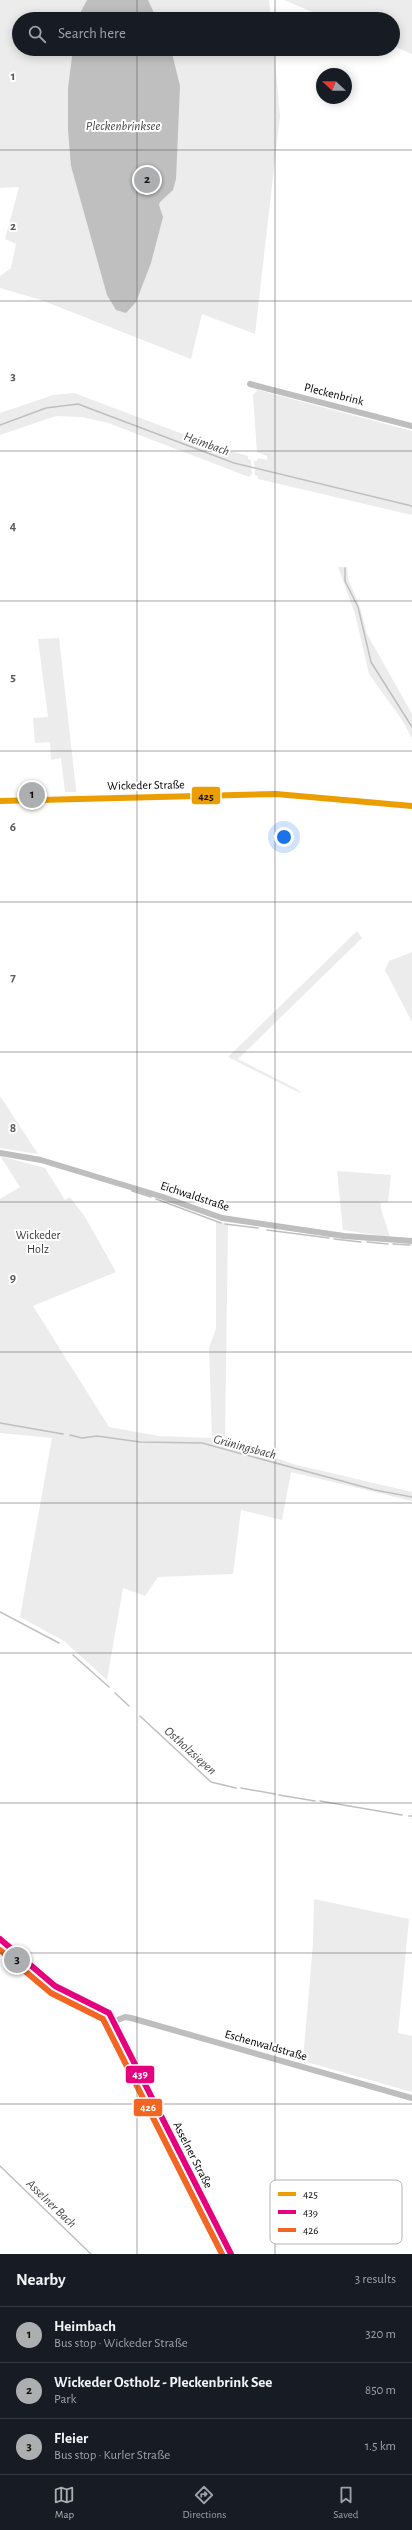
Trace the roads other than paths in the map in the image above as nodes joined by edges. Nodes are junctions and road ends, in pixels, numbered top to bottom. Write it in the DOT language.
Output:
graph roads {
  1 [pos="250,384"];
  2 [pos="412,426"];
  3 [pos="0,801"];
  4 [pos="412,806"];
  5 [pos="0,1152"];
  6 [pos="412,1241"];
  7 [pos="0,1939"];
  8 [pos="115,2022"];
  9 [pos="412,2098"];
  10 [pos="231,2254"];
  1 -- 2 [label="street, Pleckenbrink"];
  3 -- 4 [label="street, Wickeder Straße"];
  5 -- 6 [label="street, Eichwaldstraße"];
  7 -- 8 [label="main road, Asselner Straße"];
  8 -- 9 [label="street, Eschenwaldstraße"];
  8 -- 10 [label="main road, Asselner Straße"];
}
